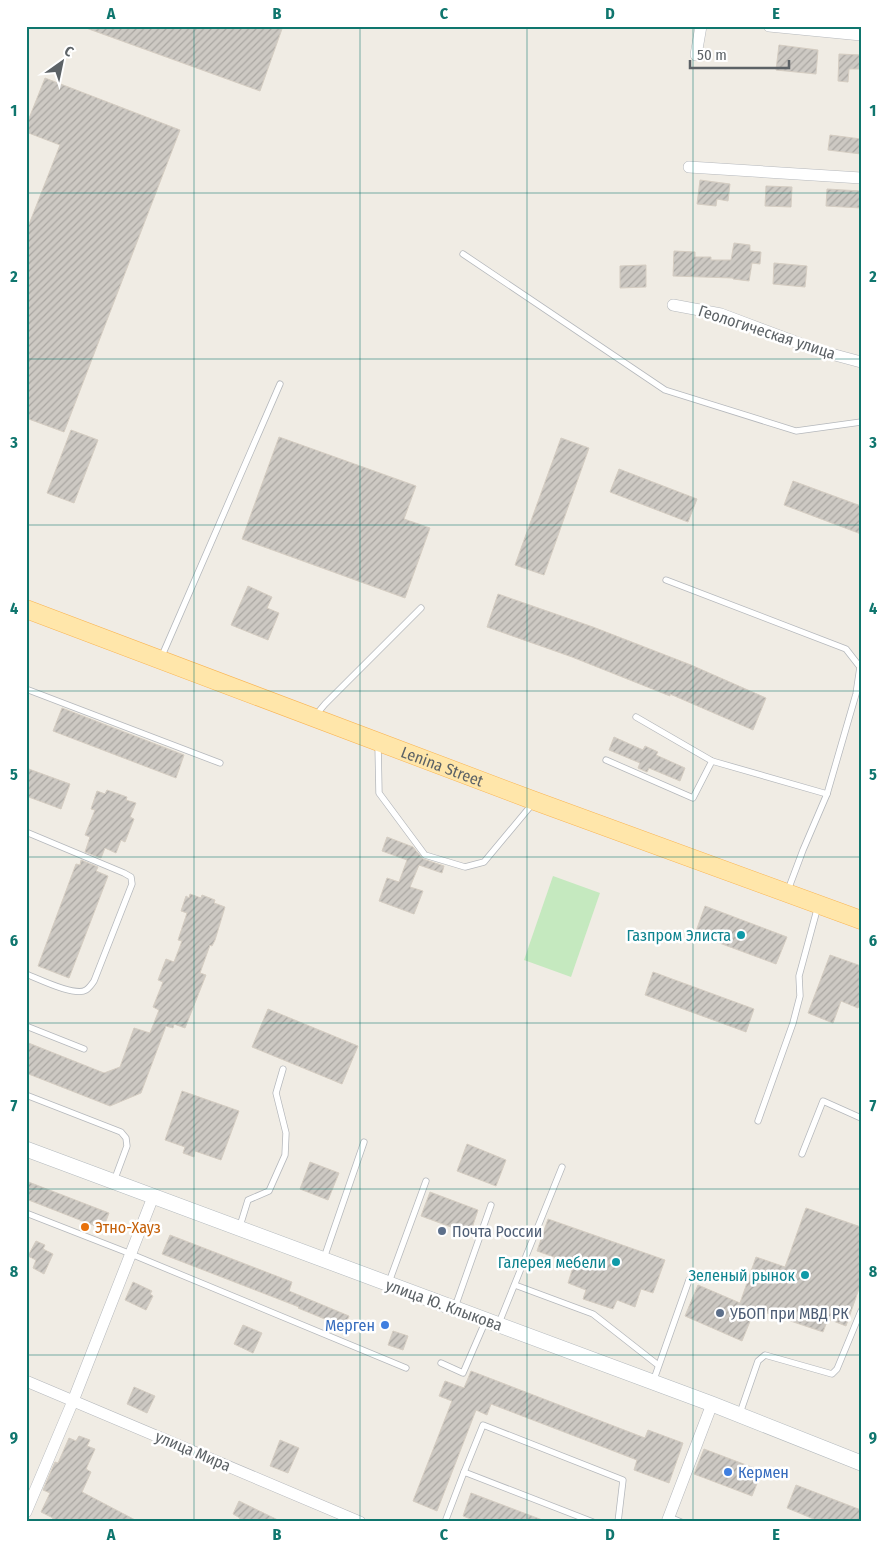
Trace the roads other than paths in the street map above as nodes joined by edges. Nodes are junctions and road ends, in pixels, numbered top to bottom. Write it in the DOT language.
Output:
graph roads {
  1 [pos="701,26"];
  2 [pos="769,26"];
  3 [pos="861,35"];
  4 [pos="696,55"];
  5 [pos="689,167"];
  6 [pos="861,178"];
  7 [pos="463,254"];
  8 [pos="674,304"];
  9 [pos="861,362"];
  10 [pos="280,384"];
  11 [pos="861,422"];
  12 [pos="666,580"];
  13 [pos="421,608"];
  14 [pos="26,609"];
  15 [pos="160,660"];
  16 [pos="26,689"];
  17 [pos="636,717"];
  18 [pos="316,719"];
  19 [pos="378,742"];
  20 [pos="606,760"];
  21 [pos="712,761"];
  22 [pos="220,764"];
  23 [pos="827,794"];
  24 [pos="536,800"];
  25 [pos="26,832"];
  26 [pos="788,892"];
  27 [pos="819,904"];
  28 [pos="861,920"];
  29 [pos="26,974"];
  30 [pos="26,1026"];
  31 [pos="84,1049"];
  32 [pos="283,1069"];
  33 [pos="26,1095"];
  34 [pos="861,1118"];
  35 [pos="758,1121"];
  36 [pos="364,1142"];
  37 [pos="26,1149"];
  38 [pos="802,1154"];
  39 [pos="562,1167"];
  40 [pos="426,1181"];
  41 [pos="114,1182"];
  42 [pos="153,1197"];
  43 [pos="491,1205"];
  44 [pos="26,1213"];
  45 [pos="239,1228"];
  46 [pos="131,1254"];
  47 [pos="324,1260"];
  48 [pos="689,1280"];
  49 [pos="388,1284"];
  50 [pos="515,1285"];
  51 [pos="454,1308"];
  52 [pos="861,1311"];
  53 [pos="492,1322"];
  54 [pos="441,1364"];
  55 [pos="658,1365"];
  56 [pos="406,1368"];
  57 [pos="26,1381"];
  58 [pos="653,1382"];
  59 [pos="73,1401"];
  60 [pos="712,1404"];
  61 [pos="739,1415"];
  62 [pos="861,1463"];
  63 [pos="464,1472"];
  64 [pos="26,1512"];
  65 [pos="668,1519"];
  66 [pos="360,1522"];
  67 [pos="445,1522"];
  68 [pos="593,1522"];
  69 [pos="618,1522"];
  70 [pos="681,1522"];
  1 -- 4 [label="street"];
  2 -- 3 [label="street"];
  5 -- 6 [label="street"];
  7 -- 11 [label="lane"];
  8 -- 9 [label="street, Геологическая улица"];
  10 -- 15 [label="lane"];
  12 -- 23 [label="lane"];
  13 -- 18 [label="lane"];
  14 -- 15 [label="main road, Lenina Street"];
  15 -- 18 [label="main road, Lenina Street"];
  16 -- 22 [label="lane"];
  17 -- 21 [label="lane"];
  18 -- 19 [label="main road, Lenina Street"];
  19 -- 24 [label="main road, Lenina Street"];
  19 -- 24 [label="lane"];
  20 -- 21 [label="lane"];
  21 -- 23 [label="lane"];
  23 -- 26 [label="lane"];
  24 -- 26 [label="main road, Lenina Street"];
  25 -- 29 [label="lane"];
  26 -- 27 [label="main road, Lenina Street"];
  27 -- 28 [label="main road, Lenina Street"];
  27 -- 35 [label="lane"];
  30 -- 31 [label="lane"];
  32 -- 45 [label="lane"];
  33 -- 41 [label="lane"];
  34 -- 38 [label="lane"];
  36 -- 47 [label="lane"];
  37 -- 41 [label="main road, улица Ю. Клыкова"];
  39 -- 50 [label="lane"];
  40 -- 49 [label="lane"];
  41 -- 42 [label="main road, улица Ю. Клыкова"];
  42 -- 45 [label="main road, улица Ю. Клыкова"];
  42 -- 46 [label="street"];
  43 -- 51 [label="lane"];
  44 -- 46 [label="lane"];
  45 -- 47 [label="main road, улица Ю. Клыкова"];
  46 -- 56 [label="lane"];
  46 -- 59 [label="street"];
  47 -- 49 [label="main road, улица Ю. Клыкова"];
  48 -- 55 [label="lane"];
  49 -- 51 [label="main road, улица Ю. Клыкова"];
  50 -- 53 [label="lane"];
  50 -- 55 [label="lane"];
  51 -- 53 [label="main road, улица Ю. Клыкова"];
  52 -- 61 [label="lane"];
  53 -- 54 [label="lane"];
  53 -- 58 [label="main road, улица Ю. Клыкова"];
  55 -- 58 [label="lane"];
  57 -- 59 [label="street, улица Мира"];
  58 -- 60 [label="main road, улица Ю. Клыкова"];
  59 -- 64 [label="street"];
  59 -- 66 [label="street, улица Мира"];
  60 -- 61 [label="main road, улица Ю. Клыкова"];
  60 -- 65 [label="street"];
  61 -- 62 [label="main road, улица Ю. Клыкова"];
  63 -- 67 [label="lane"];
  63 -- 68 [label="lane"];
  63 -- 69 [label="lane"];
  65 -- 70 [label="lane"];
}
